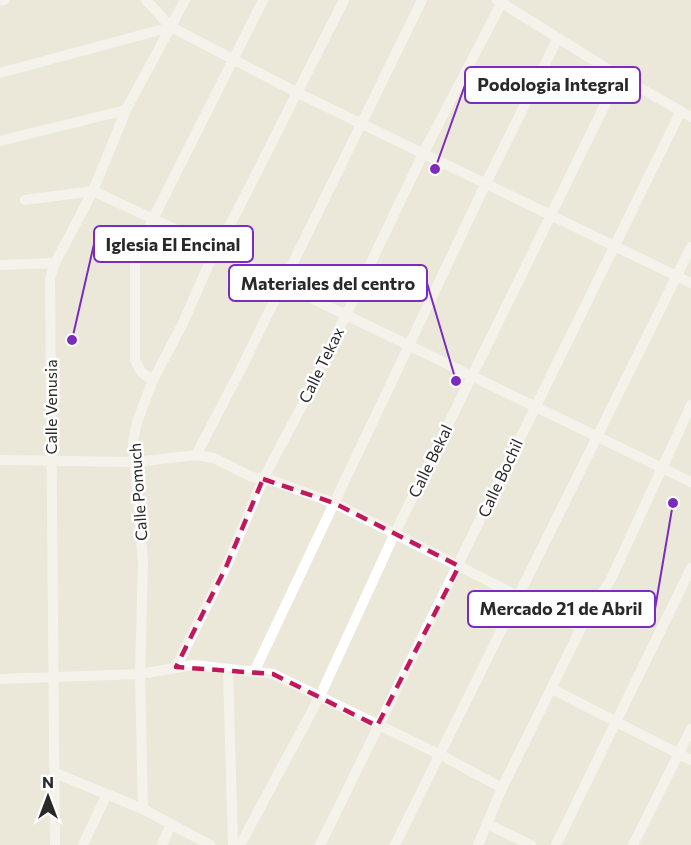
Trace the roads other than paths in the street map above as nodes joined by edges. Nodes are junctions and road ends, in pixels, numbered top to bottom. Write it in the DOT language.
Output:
graph roads {
  1 [pos="146,0"];
  2 [pos="185,0"];
  3 [pos="263,0"];
  4 [pos="344,0"];
  5 [pos="422,0"];
  6 [pos="500,1"];
  7 [pos="171,27"];
  8 [pos="558,38"];
  9 [pos="234,58"];
  10 [pos="0,73"];
  11 [pos="619,76"];
  12 [pos="296,92"];
  13 [pos="126,110"];
  14 [pos="681,111"];
  15 [pos="691,117"];
  16 [pos="360,121"];
  17 [pos="0,141"];
  18 [pos="424,152"];
  19 [pos="486,183"];
  20 [pos="93,191"];
  21 [pos="25,200"];
  22 [pos="550,214"];
  23 [pos="153,219"];
  24 [pos="614,246"];
  25 [pos="691,247"];
  26 [pos="216,248"];
  27 [pos="233,257"];
  28 [pos="55,263"];
  29 [pos="0,265"];
  30 [pos="676,276"];
  31 [pos="282,284"];
  32 [pos="691,284"];
  33 [pos="345,315"];
  34 [pos="408,345"];
  35 [pos="473,374"];
  36 [pos="153,380"];
  37 [pos="535,405"];
  38 [pos="691,405"];
  39 [pos="599,437"];
  40 [pos="196,455"];
  41 [pos="0,460"];
  42 [pos="51,461"];
  43 [pos="135,462"];
  44 [pos="660,468"];
  45 [pos="263,479"];
  46 [pos="691,482"];
  47 [pos="334,503"];
  48 [pos="395,533"];
  49 [pos="459,566"];
  50 [pos="691,568"];
  51 [pos="518,595"];
  52 [pos="581,628"];
  53 [pos="176,667"];
  54 [pos="228,669"];
  55 [pos="254,672"];
  56 [pos="140,674"];
  57 [pos="53,676"];
  58 [pos="0,679"];
  59 [pos="552,689"];
  60 [pos="320,696"];
  61 [pos="616,722"];
  62 [pos="377,726"];
  63 [pos="691,729"];
  64 [pos="441,754"];
  65 [pos="678,754"];
  66 [pos="691,760"];
  67 [pos="55,773"];
  68 [pos="502,788"];
  69 [pos="107,794"];
  70 [pos="143,809"];
  71 [pos="171,824"];
  72 [pos="487,824"];
  73 [pos="56,845"];
  74 [pos="83,845"];
  75 [pos="162,845"];
  76 [pos="210,845"];
  77 [pos="233,845"];
  78 [pos="240,845"];
  79 [pos="320,845"];
  80 [pos="395,845"];
  81 [pos="478,845"];
  82 [pos="531,845"];
  83 [pos="556,845"];
  84 [pos="633,845"];
  1 -- 7 [label="street"];
  2 -- 7 [label="street, Calle Venusia"];
  3 -- 9 [label="street"];
  4 -- 12 [label="street"];
  5 -- 16 [label="street"];
  6 -- 8 [label="street"];
  6 -- 18 [label="street, Calle Tekax"];
  7 -- 9 [label="street"];
  7 -- 10 [label="street"];
  7 -- 13 [label="street, Calle Venusia"];
  8 -- 11 [label="street"];
  8 -- 19 [label="street"];
  9 -- 12 [label="street"];
  9 -- 23 [label="street"];
  11 -- 14 [label="street"];
  11 -- 22 [label="street, Calle Bekal"];
  12 -- 16 [label="street"];
  12 -- 27 [label="street"];
  13 -- 17 [label="street"];
  13 -- 20 [label="street, Calle Venusia"];
  14 -- 15 [label="street"];
  14 -- 24 [label="street, Calle Bochil"];
  16 -- 18 [label="street"];
  16 -- 31 [label="street"];
  18 -- 19 [label="street"];
  18 -- 33 [label="street, Calle Tekax"];
  19 -- 22 [label="street"];
  19 -- 34 [label="street"];
  20 -- 21 [label="street"];
  20 -- 23 [label="street"];
  20 -- 28 [label="street, Calle Venusia"];
  22 -- 24 [label="street"];
  22 -- 35 [label="street, Calle Bekal"];
  23 -- 26 [label="street"];
  23 -- 36 [label="street"];
  24 -- 30 [label="street"];
  24 -- 37 [label="street, Calle Bochil"];
  25 -- 30 [label="street"];
  26 -- 27 [label="street"];
  26 -- 36 [label="street, Calle Pomuch"];
  27 -- 31 [label="street"];
  28 -- 29 [label="street"];
  28 -- 42 [label="street, Calle Venusia"];
  30 -- 32 [label="street"];
  30 -- 39 [label="street"];
  31 -- 33 [label="street"];
  31 -- 40 [label="street"];
  33 -- 34 [label="street"];
  33 -- 45 [label="street, Calle Tekax"];
  34 -- 35 [label="street"];
  34 -- 47 [label="street"];
  35 -- 37 [label="street"];
  35 -- 48 [label="street, Calle Bekal"];
  36 -- 43 [label="street, Calle Pomuch"];
  37 -- 39 [label="street"];
  37 -- 49 [label="street, Calle Bochil"];
  38 -- 44 [label="street"];
  39 -- 44 [label="street"];
  39 -- 51 [label="street"];
  40 -- 43 [label="street"];
  40 -- 45 [label="street"];
  41 -- 42 [label="street"];
  42 -- 43 [label="street"];
  42 -- 57 [label="street, Calle Venusia"];
  43 -- 56 [label="street, Calle Pomuch"];
  44 -- 46 [label="street"];
  44 -- 52 [label="street"];
  45 -- 47 [label="street"];
  45 -- 53 [label="street, Calle Tekax"];
  47 -- 48 [label="street"];
  47 -- 55 [label="street"];
  48 -- 49 [label="street"];
  48 -- 60 [label="street, Calle Bekal"];
  49 -- 51 [label="street"];
  49 -- 62 [label="street, Calle Bochil"];
  50 -- 61 [label="street"];
  51 -- 52 [label="street"];
  51 -- 64 [label="street"];
  52 -- 59 [label="street"];
  53 -- 54 [label="street"];
  53 -- 56 [label="street"];
  54 -- 55 [label="street"];
  54 -- 77 [label="street"];
  55 -- 60 [label="street"];
  56 -- 57 [label="street"];
  56 -- 70 [label="street, Calle Pomuch"];
  57 -- 58 [label="street"];
  57 -- 67 [label="street, Calle Venusia"];
  59 -- 61 [label="street"];
  59 -- 68 [label="street"];
  60 -- 62 [label="street"];
  60 -- 78 [label="street, Calle Bekal"];
  61 -- 65 [label="street"];
  61 -- 83 [label="street"];
  62 -- 64 [label="street"];
  62 -- 79 [label="street, Calle Bochil"];
  63 -- 65 [label="street"];
  64 -- 68 [label="street"];
  64 -- 80 [label="street"];
  65 -- 66 [label="street"];
  65 -- 84 [label="street"];
  67 -- 69 [label="street"];
  67 -- 73 [label="street, Calle Venusia"];
  68 -- 72 [label="street"];
  69 -- 70 [label="street"];
  69 -- 74 [label="street"];
  70 -- 71 [label="street"];
  71 -- 75 [label="street"];
  71 -- 76 [label="street"];
  72 -- 81 [label="street"];
  72 -- 82 [label="street"];
}
